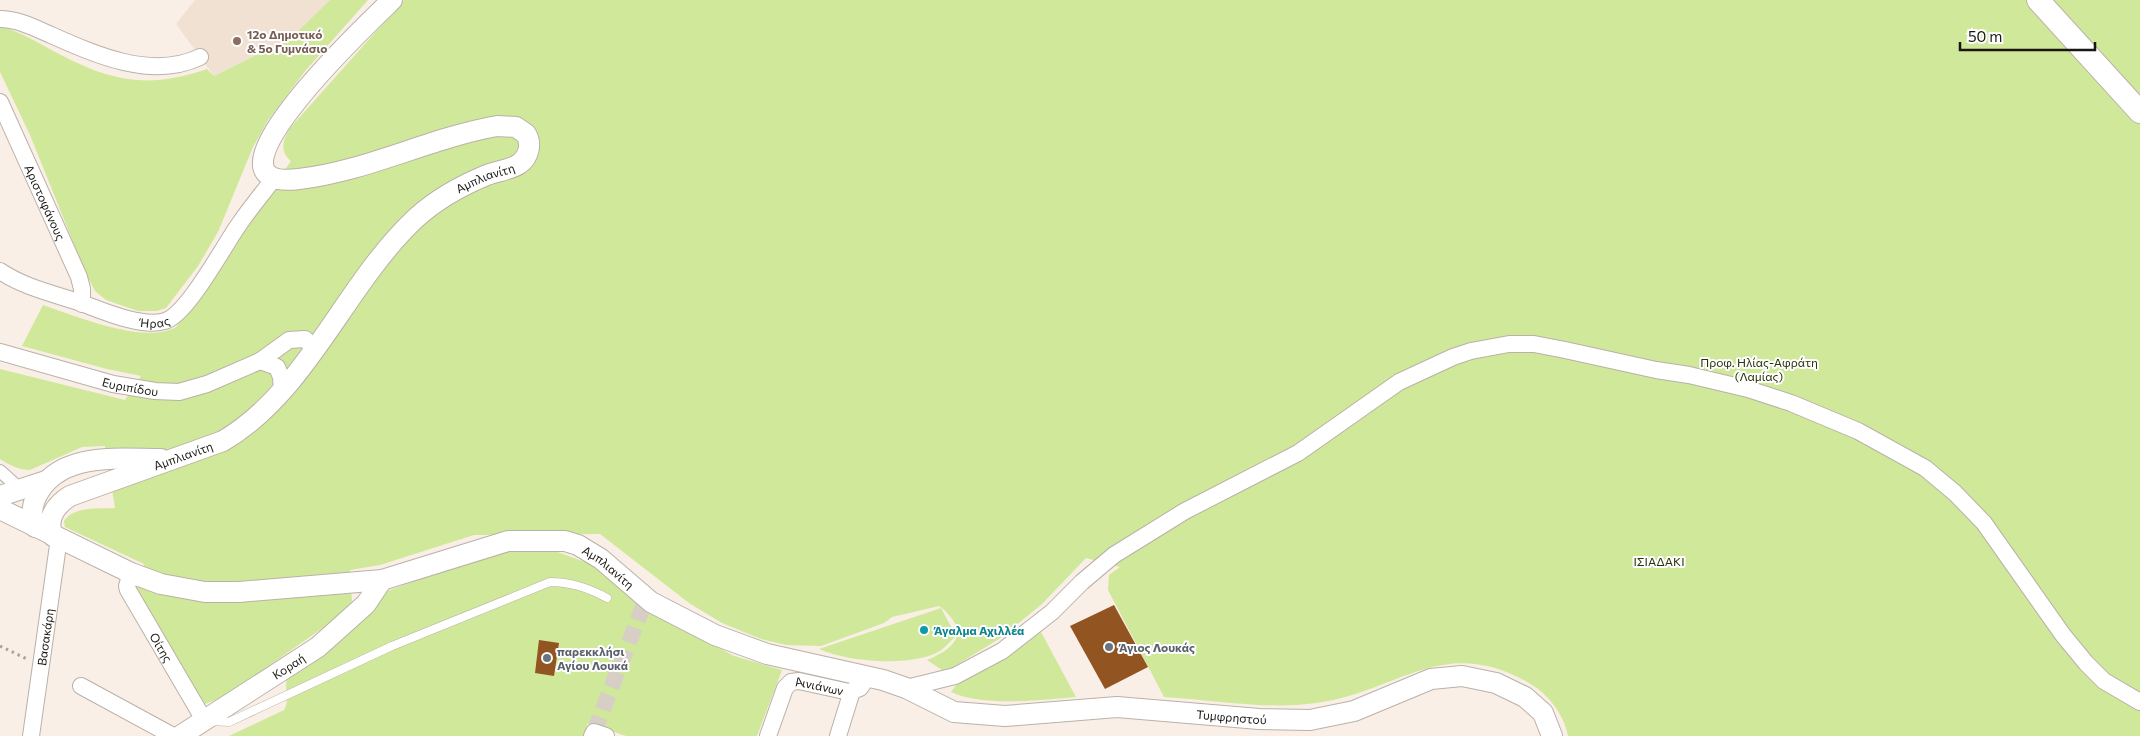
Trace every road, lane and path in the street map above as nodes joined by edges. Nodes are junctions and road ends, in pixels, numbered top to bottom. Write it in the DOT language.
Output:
graph roads {
  1 [pos="392,0"];
  2 [pos="2038,0"];
  3 [pos="0,19"];
  4 [pos="200,58"];
  5 [pos="0,102"];
  6 [pos="2140,112"];
  7 [pos="274,178"];
  8 [pos="0,271"];
  9 [pos="82,304"];
  10 [pos="314,348"];
  11 [pos="0,352"];
  12 [pos="260,361"];
  13 [pos="282,391"];
  14 [pos="174,459"];
  15 [pos="0,471"];
  16 [pos="46,481"];
  17 [pos="20,490"];
  18 [pos="0,496"];
  19 [pos="0,509"];
  20 [pos="35,527"];
  21 [pos="56,537"];
  22 [pos="131,573"];
  23 [pos="382,580"];
  24 [pos="607,598"];
  25 [pos="876,678"];
  26 [pos="81,686"];
  27 [pos="906,688"];
  28 [pos="852,691"];
  29 [pos="2140,702"];
  30 [pos="204,720"];
  31 [pos="31,736"];
  32 [pos="173,736"];
  33 [pos="180,736"];
  34 [pos="768,736"];
  35 [pos="838,736"];
  36 [pos="1552,736"];
  1 -- 7 [label="street"];
  2 -- 6 [label="main road"];
  3 -- 4 [label="street"];
  5 -- 9 [label="street, Αριστοφάνους"];
  7 -- 9 [label="street, Ήρας"];
  7 -- 10 [label="street, Αμπλιανίτη"];
  8 -- 9 [label="street, Ήρας"];
  10 -- 12 [label="street, Ευριπίδου"];
  10 -- 13 [label="street, Αμπλιανίτη"];
  11 -- 12 [label="street, Ευριπίδου"];
  12 -- 13 [label="street"];
  13 -- 14 [label="street, Αμπλιανίτη"];
  14 -- 16 [label="street, Αμπλιανίτη"];
  14 -- 21 [label="street"];
  15 -- 17 [label="street"];
  16 -- 17 [label="street, Αμπλιανίτη"];
  16 -- 20 [label="street"];
  17 -- 18 [label="street, Αμπλιανίτη"];
  19 -- 20 [label="street, Αμπλιανίτη"];
  20 -- 21 [label="street, Αμπλιανίτη"];
  21 -- 22 [label="street, Αμπλιανίτη"];
  21 -- 31 [label="street, Βασακάρη"];
  22 -- 23 [label="street, Αμπλιανίτη"];
  22 -- 30 [label="street, Οίτης"];
  23 -- 25 [label="street, Αμπλιανίτη"];
  23 -- 30 [label="street, Κοραή"];
  24 -- 30 [label="lane"];
  25 -- 27 [label="street, Τυμφρηστού"];
  25 -- 28 [label="street, Αινιάνων"];
  26 -- 32 [label="street"];
  27 -- 29 [label="street"];
  27 -- 36 [label="street, Τυμφρηστού"];
  28 -- 34 [label="street, Αινιάνων"];
  28 -- 35 [label="street"];
  30 -- 33 [label="street, Κοραή"];
}
